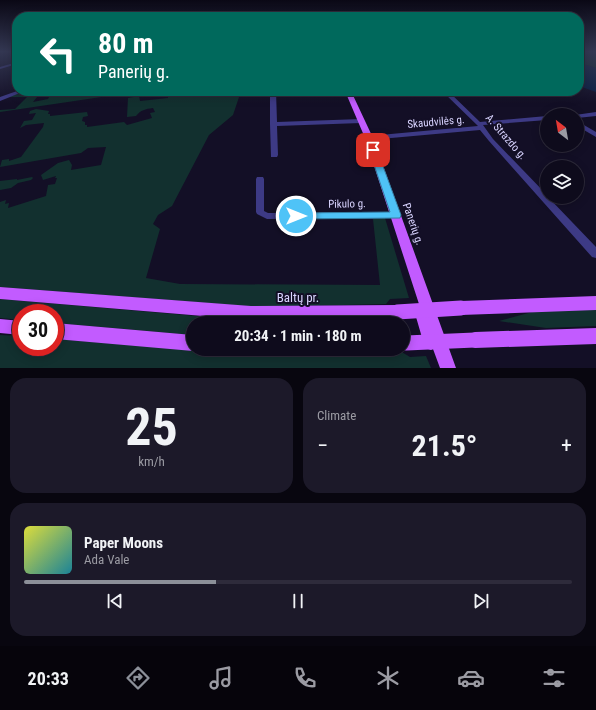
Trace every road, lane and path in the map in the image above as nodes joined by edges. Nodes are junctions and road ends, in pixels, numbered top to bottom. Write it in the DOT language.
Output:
graph roads {
  1 [pos="12,95"];
  2 [pos="273,96"];
  3 [pos="350,96"];
  4 [pos="450,96"];
  5 [pos="0,99"];
  6 [pos="596,114"];
  7 [pos="584,115"];
  8 [pos="540,119"];
  9 [pos="361,121"];
  10 [pos="273,124"];
  11 [pos="480,126"];
  12 [pos="584,127"];
  13 [pos="596,135"];
  14 [pos="368,138"];
  15 [pos="274,155"];
  16 [pos="260,179"];
  17 [pos="396,215"];
  18 [pos="596,254"];
  19 [pos="0,293"];
  20 [pos="596,302"];
  21 [pos="420,310"];
  22 [pos="0,326"];
  23 [pos="12,327"];
  24 [pos="64,332"];
  25 [pos="596,336"];
  26 [pos="186,342"];
  27 [pos="431,342"];
  28 [pos="410,343"];
  29 [pos="448,368"];
  1 -- 5 [label="street"];
  2 -- 10 [label="street"];
  3 -- 9 [label="main road, Panerių g."];
  4 -- 11 [label="street, A. Strazdo g."];
  6 -- 7 [label="street"];
  8 -- 11 [label="street, Skaudvilės g."];
  9 -- 10 [label="street"];
  9 -- 14 [label="main road, Panerių g."];
  10 -- 15 [label="street"];
  11 -- 14 [label="street, Skaudvilės g."];
  11 -- 18 [label="street, A. Strazdo g."];
  12 -- 13 [label="street"];
  14 -- 17 [label="main road, Panerių g."];
  16 -- 17 [label="street, Pikulo g."];
  17 -- 29 [label="main road, Panerių g."];
  19 -- 21 [label="main road, Baltų pr., bridge"];
  20 -- 21 [label="main road, Baltų pr., bridge"];
  21 -- 27 [label="main road"];
  22 -- 23 [label="main road"];
  24 -- 26 [label="main road"];
  25 -- 27 [label="main road, bridge"];
  27 -- 28 [label="main road, bridge"];
}
